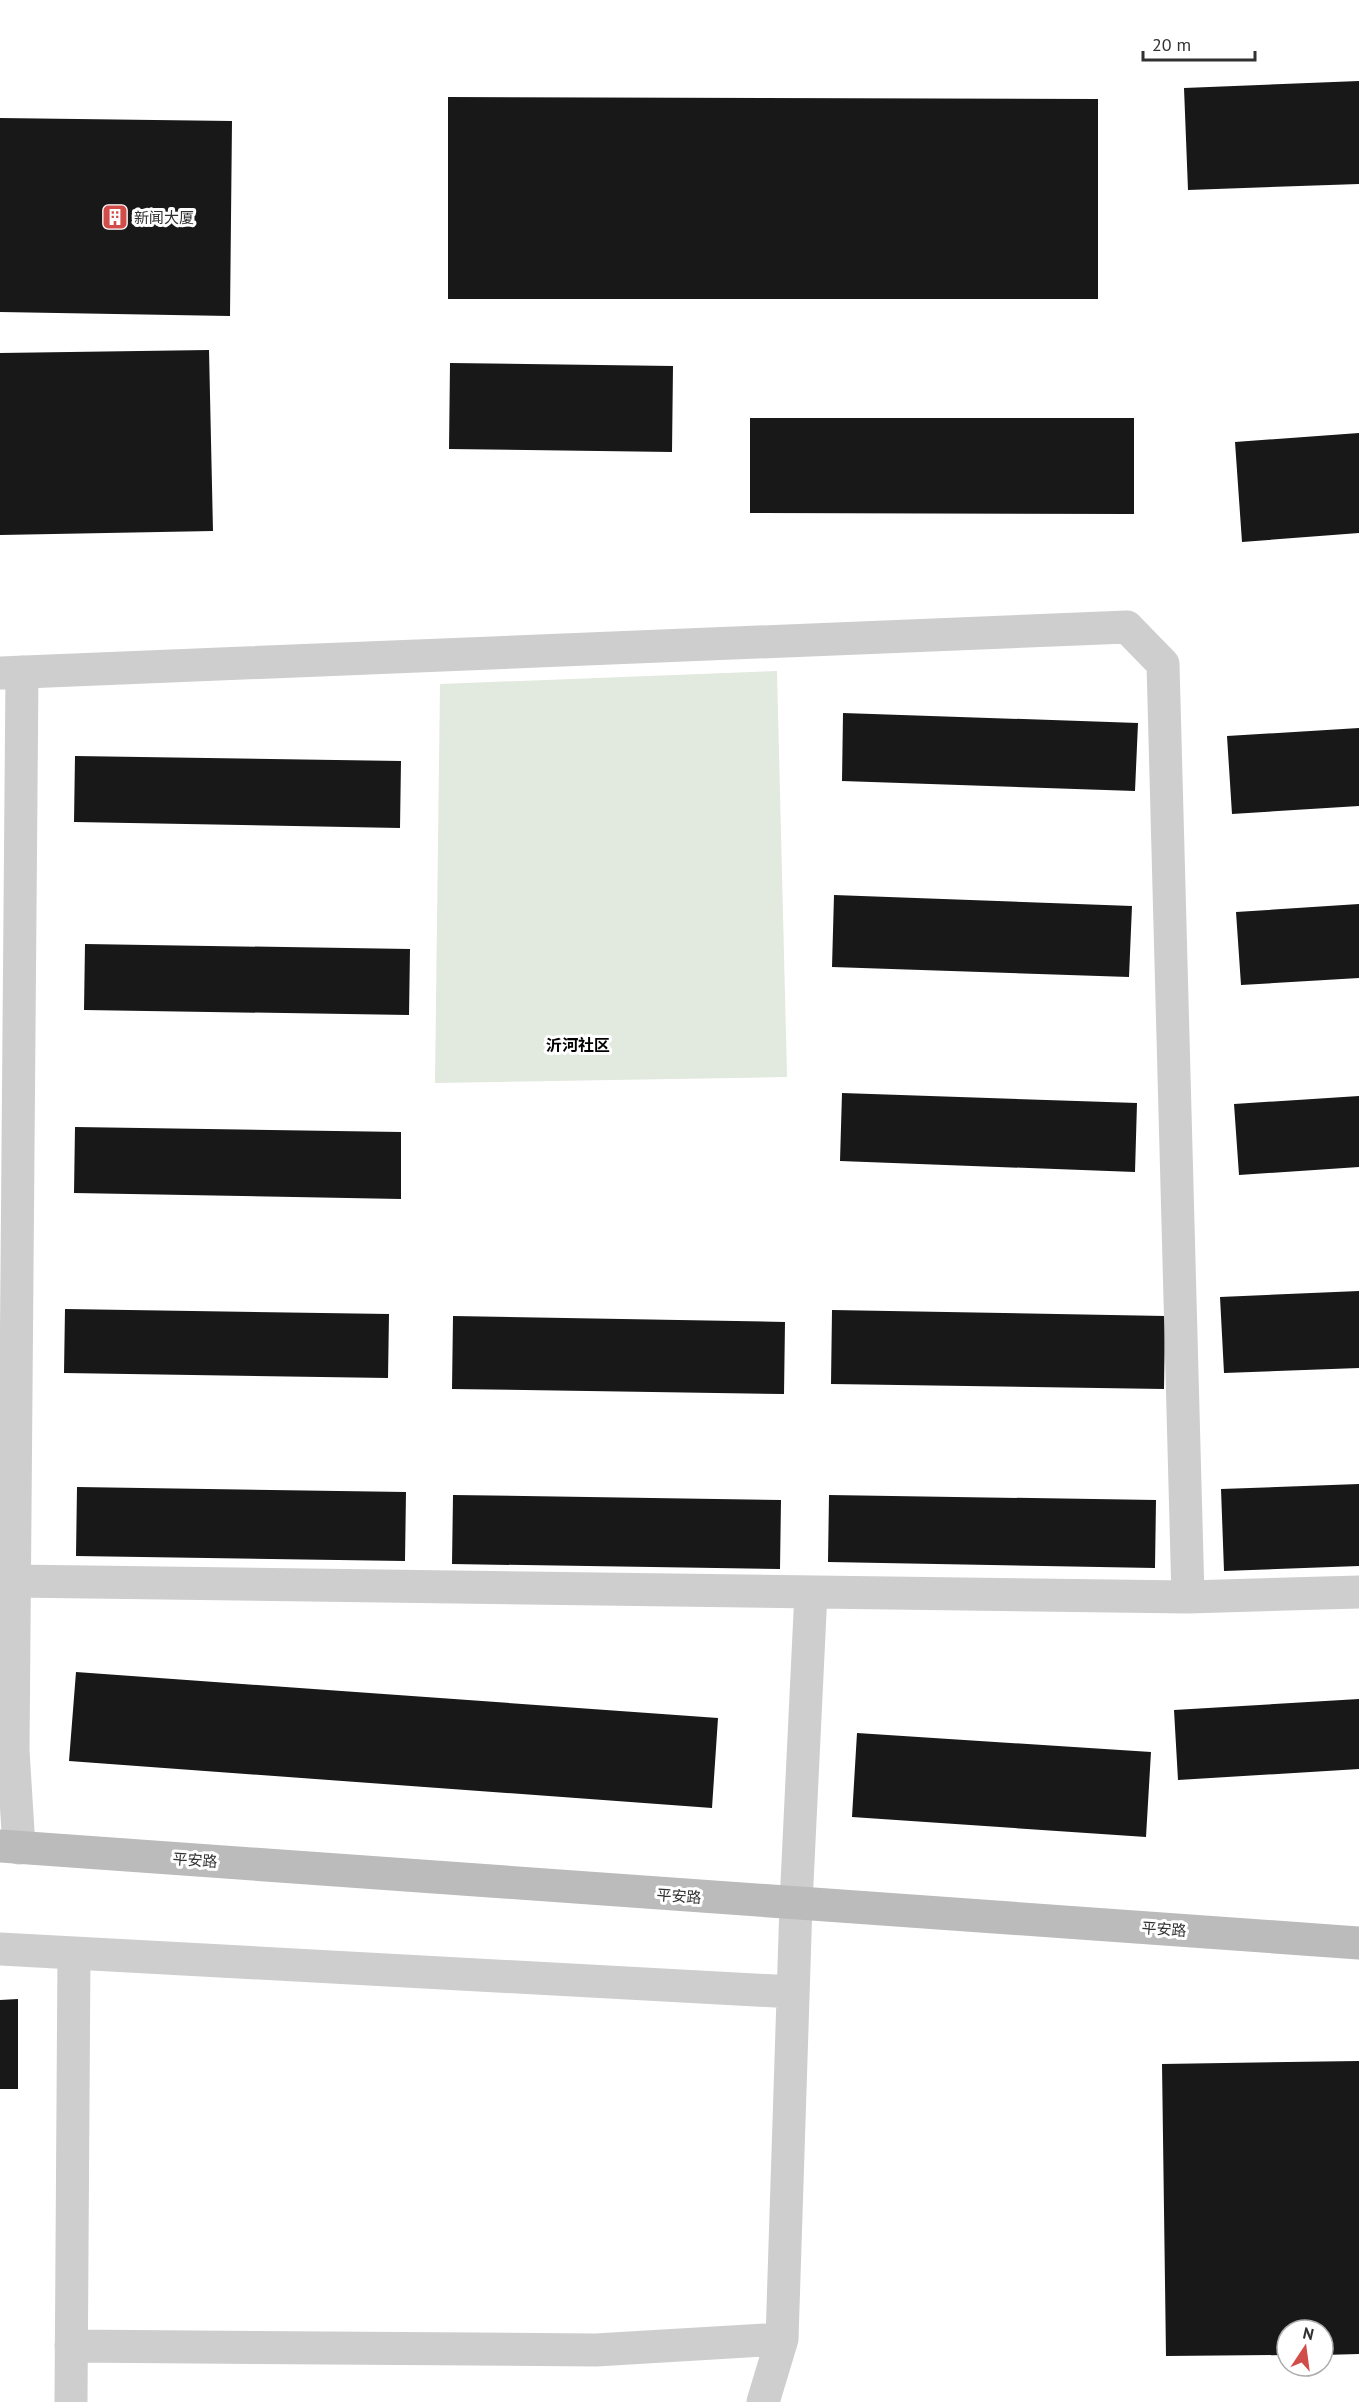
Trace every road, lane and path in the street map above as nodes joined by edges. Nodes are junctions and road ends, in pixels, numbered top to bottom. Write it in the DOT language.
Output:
graph roads {
  1 [pos="11,672"];
  2 [pos="14,1581"];
  3 [pos="811,1592"];
  4 [pos="1359,1592"];
  5 [pos="1188,1598"];
  6 [pos="9,1847"];
  7 [pos="796,1904"];
  8 [pos="1359,1943"];
  9 [pos="0,1949"];
  10 [pos="74,1953"];
  11 [pos="794,1992"];
  12 [pos="782,2339"];
  13 [pos="71,2346"];
  14 [pos="71,2402"];
  15 [pos="763,2402"];
  1 -- 2 [label="street"];
  1 -- 5 [label="street"];
  2 -- 3 [label="street"];
  2 -- 6 [label="street"];
  3 -- 5 [label="street"];
  3 -- 7 [label="street"];
  4 -- 5 [label="street"];
  6 -- 7 [label="main road, 平安路"];
  7 -- 8 [label="main road, 平安路"];
  7 -- 11 [label="street"];
  9 -- 10 [label="street"];
  10 -- 11 [label="street"];
  10 -- 13 [label="street"];
  11 -- 12 [label="street"];
  12 -- 13 [label="street"];
  12 -- 15 [label="street"];
  13 -- 14 [label="street"];
}
